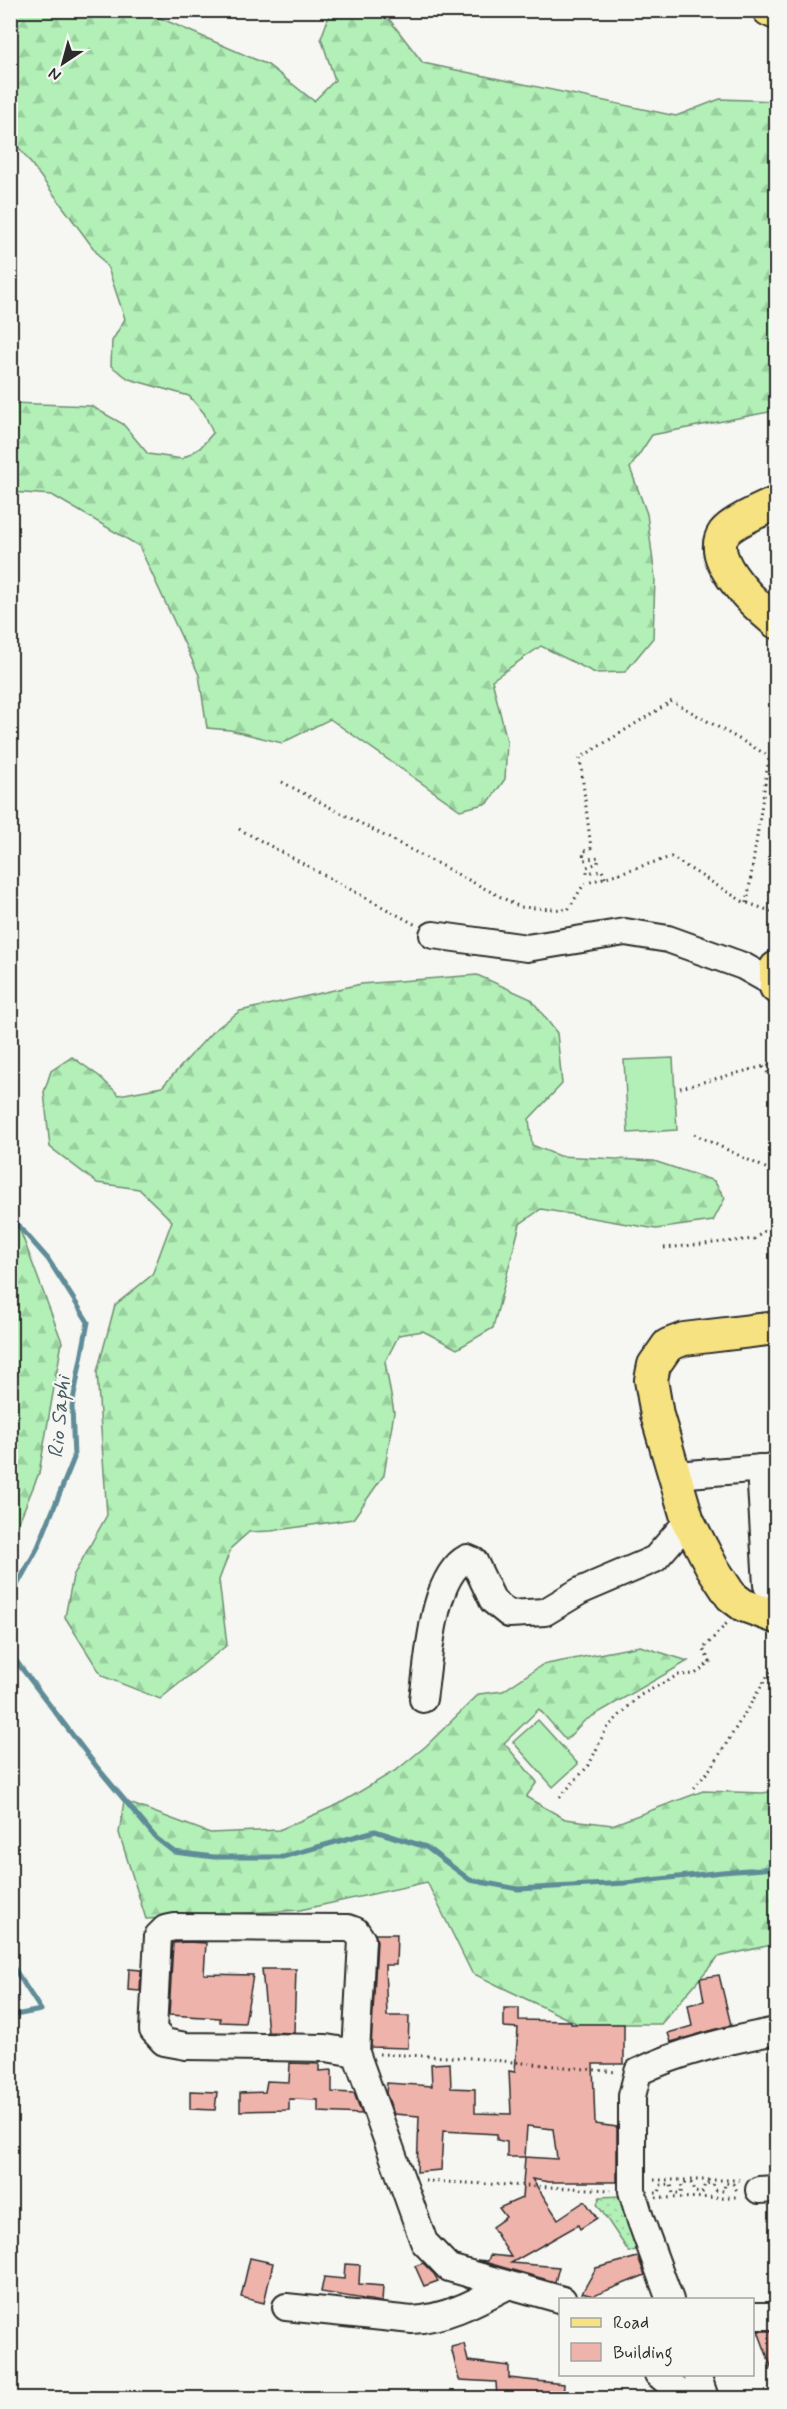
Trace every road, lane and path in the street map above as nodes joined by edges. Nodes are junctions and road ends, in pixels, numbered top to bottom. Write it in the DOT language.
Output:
graph roads {
  1 [pos="769,10"];
  2 [pos="777,13"];
  3 [pos="777,503"];
  4 [pos="777,622"];
  5 [pos="769,757"];
  6 [pos="777,760"];
  7 [pos="282,782"];
  8 [pos="239,829"];
  9 [pos="605,878"];
  10 [pos="747,903"];
  11 [pos="777,913"];
  12 [pos="433,935"];
  13 [pos="776,980"];
  14 [pos="777,1063"];
  15 [pos="764,1067"];
  16 [pos="777,1083"];
  17 [pos="680,1088"];
  18 [pos="694,1134"];
  19 [pos="777,1173"];
  20 [pos="777,1222"];
  21 [pos="664,1248"];
  22 [pos="777,1328"];
  23 [pos="768,1468"];
  24 [pos="676,1475"];
  25 [pos="688,1521"];
  26 [pos="767,1585"];
  27 [pos="743,1605"];
  28 [pos="777,1617"];
  29 [pos="777,1662"];
  30 [pos="423,1699"];
  31 [pos="694,1788"];
  32 [pos="561,1797"];
  33 [pos="777,2031"];
  34 [pos="356,2053"];
  35 [pos="638,2072"];
  36 [pos="403,2189"];
  37 [pos="633,2190"];
  38 [pos="768,2190"];
  39 [pos="507,2286"];
  40 [pos="669,2298"];
  41 [pos="559,2299"];
  42 [pos="286,2307"];
  43 [pos="754,2316"];
  44 [pos="777,2316"];
  45 [pos="645,2376"];
  46 [pos="659,2376"];
  47 [pos="698,2376"];
  48 [pos="662,2398"];
  49 [pos="686,2398"];
  50 [pos="705,2398"];
  1 -- 2 [label="main road"];
  3 -- 4 [label="main road"];
  5 -- 6 [label="path"];
  5 -- 9 [label="path"];
  5 -- 10 [label="path"];
  7 -- 9 [label="path"];
  8 -- 12 [label="path"];
  9 -- 10 [label="path"];
  10 -- 11 [label="path"];
  12 -- 13 [label="street"];
  14 -- 15 [label="path"];
  15 -- 16 [label="path"];
  15 -- 17 [label="path"];
  18 -- 19 [label="path"];
  20 -- 21 [label="path"];
  22 -- 24 [label="main road"];
  23 -- 24 [label="street"];
  23 -- 26 [label="street"];
  24 -- 25 [label="main road"];
  25 -- 27 [label="main road"];
  25 -- 30 [label="street"];
  27 -- 28 [label="main road"];
  27 -- 32 [label="path"];
  29 -- 31 [label="path"];
  33 -- 35 [label="street"];
  34 -- 34 [label="street"];
  34 -- 35 [label="path"];
  34 -- 36 [label="street"];
  35 -- 37 [label="street"];
  36 -- 37 [label="path"];
  36 -- 39 [label="street"];
  37 -- 38 [label="path"];
  37 -- 38 [label="path"];
  37 -- 38 [label="path"];
  37 -- 40 [label="street"];
  39 -- 41 [label="street"];
  39 -- 42 [label="street"];
  43 -- 44 [label="street"];
  45 -- 48 [label="street"];
  46 -- 49 [label="street"];
  47 -- 50 [label="street"];
}
